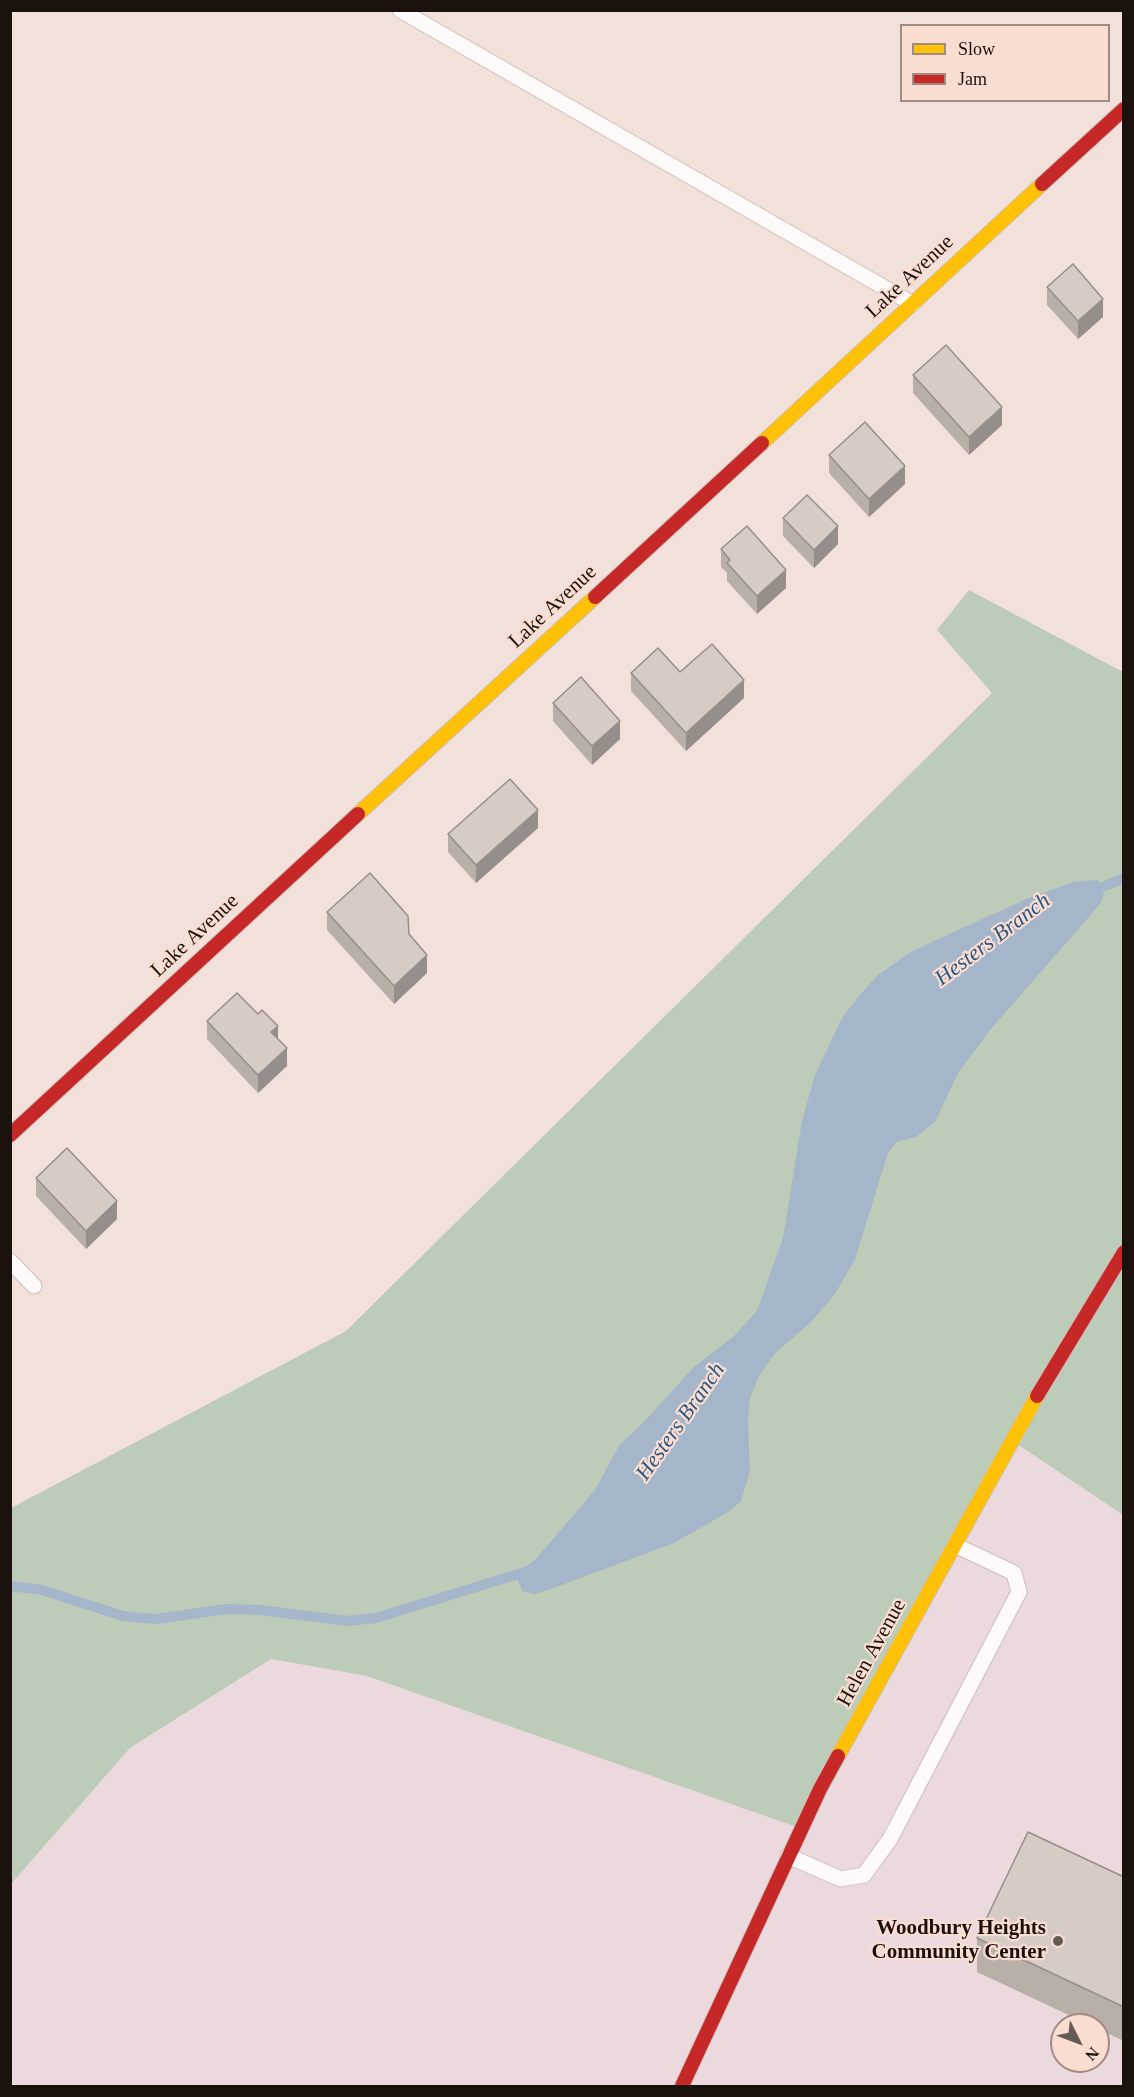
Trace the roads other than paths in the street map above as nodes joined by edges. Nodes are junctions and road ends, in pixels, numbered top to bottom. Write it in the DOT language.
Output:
graph roads {
  1 [pos="400,10"];
  2 [pos="1124,109"];
  3 [pos="913,304"];
  4 [pos="10,1135"];
  5 [pos="1124,1252"];
  6 [pos="10,1261"];
  7 [pos="34,1286"];
  8 [pos="955,1545"];
  9 [pos="788,1856"];
  10 [pos="682,2086"];
  1 -- 3 [label="lane"];
  2 -- 3 [label="street, Lake Avenue"];
  3 -- 4 [label="street, Lake Avenue"];
  5 -- 8 [label="street, Helen Avenue"];
  6 -- 7 [label="lane"];
  8 -- 9 [label="street, Helen Avenue"];
  8 -- 9 [label="lane"];
  9 -- 10 [label="street, Helen Avenue"];
}
